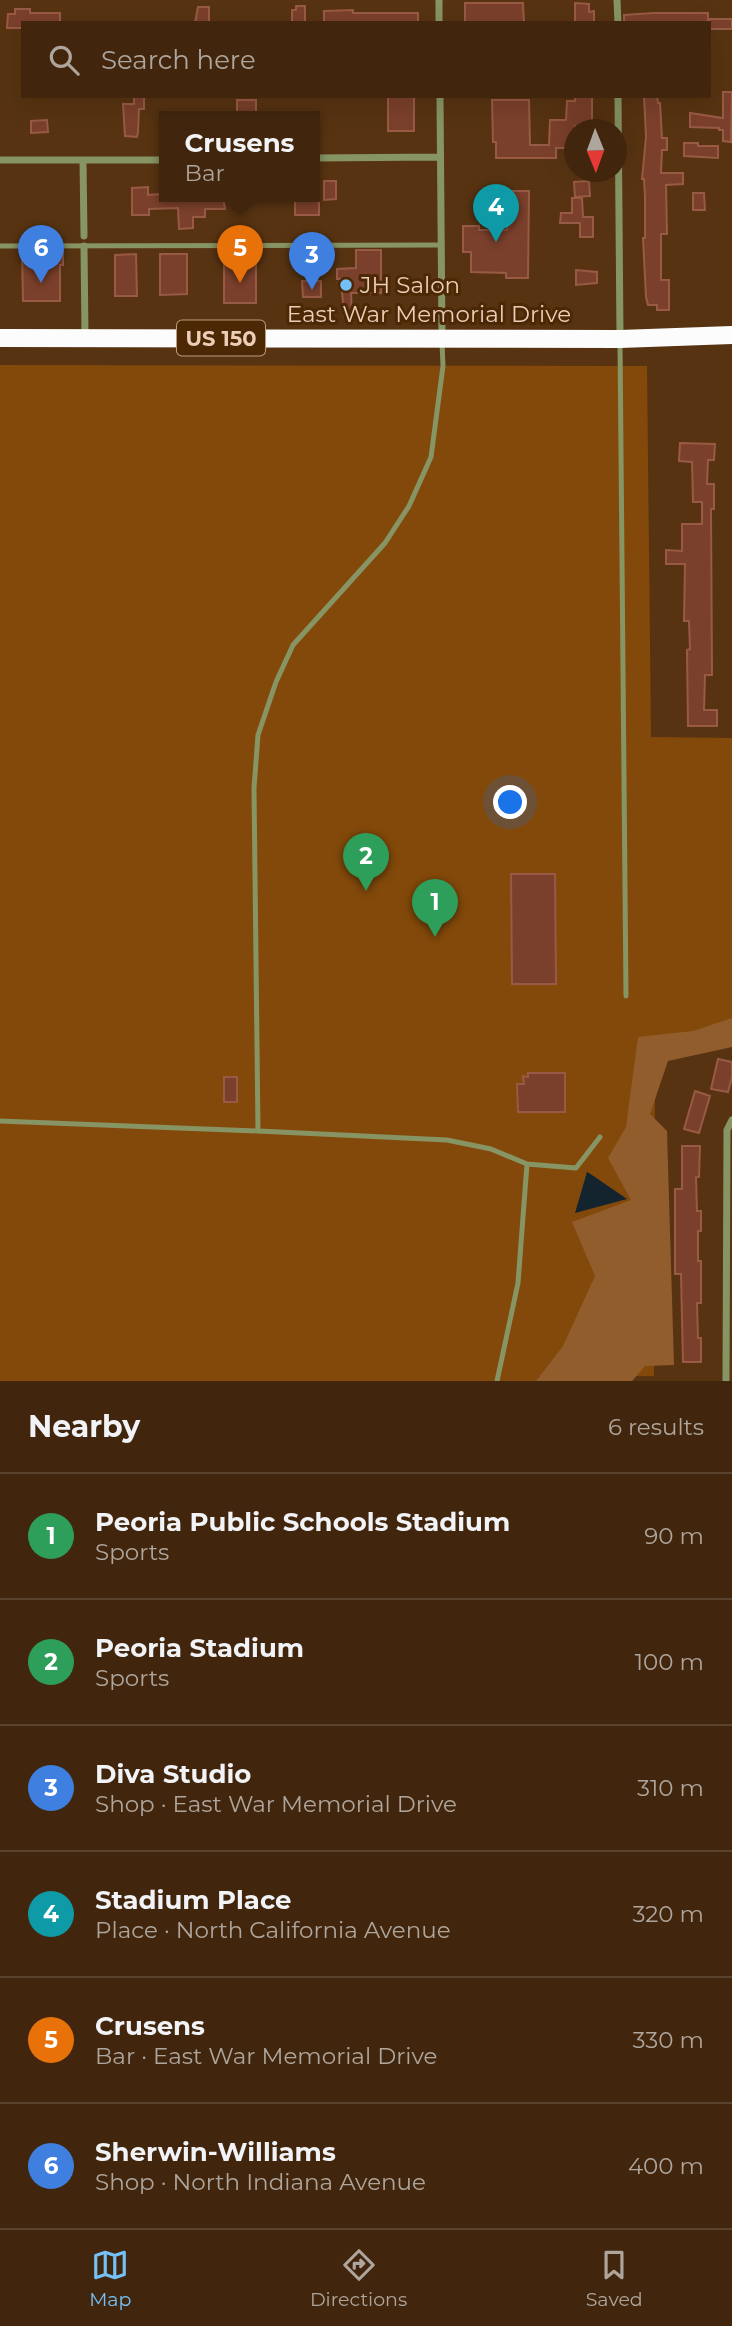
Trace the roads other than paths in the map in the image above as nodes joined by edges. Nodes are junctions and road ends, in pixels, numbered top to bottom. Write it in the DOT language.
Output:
graph roads {
  1 [pos="439,0"];
  2 [pos="617,0"];
  3 [pos="439,21"];
  4 [pos="618,21"];
  5 [pos="440,98"];
  6 [pos="618,98"];
  7 [pos="440,157"];
  8 [pos="320,158"];
  9 [pos="0,160"];
  10 [pos="83,160"];
  11 [pos="159,160"];
  12 [pos="84,236"];
  13 [pos="441,245"];
  14 [pos="0,246"];
  15 [pos="85,246"];
  16 [pos="732,335"];
  17 [pos="0,338"];
  18 [pos="85,338"];
  19 [pos="442,339"];
  20 [pos="620,339"];
  21 [pos="626,996"];
  22 [pos="732,1119"];
  23 [pos="0,1121"];
  24 [pos="258,1131"];
  25 [pos="600,1137"];
  26 [pos="527,1164"];
  27 [pos="498,1381"];
  28 [pos="726,1381"];
  1 -- 3 [label="street"];
  2 -- 4 [label="street"];
  5 -- 7 [label="street"];
  6 -- 20 [label="street"];
  7 -- 8 [label="street"];
  7 -- 13 [label="street"];
  9 -- 10 [label="street"];
  10 -- 11 [label="street"];
  10 -- 12 [label="street"];
  13 -- 15 [label="lane"];
  13 -- 19 [label="street"];
  14 -- 15 [label="lane"];
  15 -- 18 [label="street"];
  16 -- 20 [label="highway, East War Memorial Drive / US 150"];
  17 -- 18 [label="highway, East War Memorial Drive / US 150"];
  18 -- 19 [label="highway, East War Memorial Drive / US 150"];
  19 -- 20 [label="highway, East War Memorial Drive / US 150"];
  19 -- 24 [label="lane"];
  20 -- 21 [label="lane"];
  22 -- 28 [label="street"];
  23 -- 24 [label="lane"];
  24 -- 26 [label="lane"];
  25 -- 26 [label="lane"];
  26 -- 27 [label="lane"];
}
